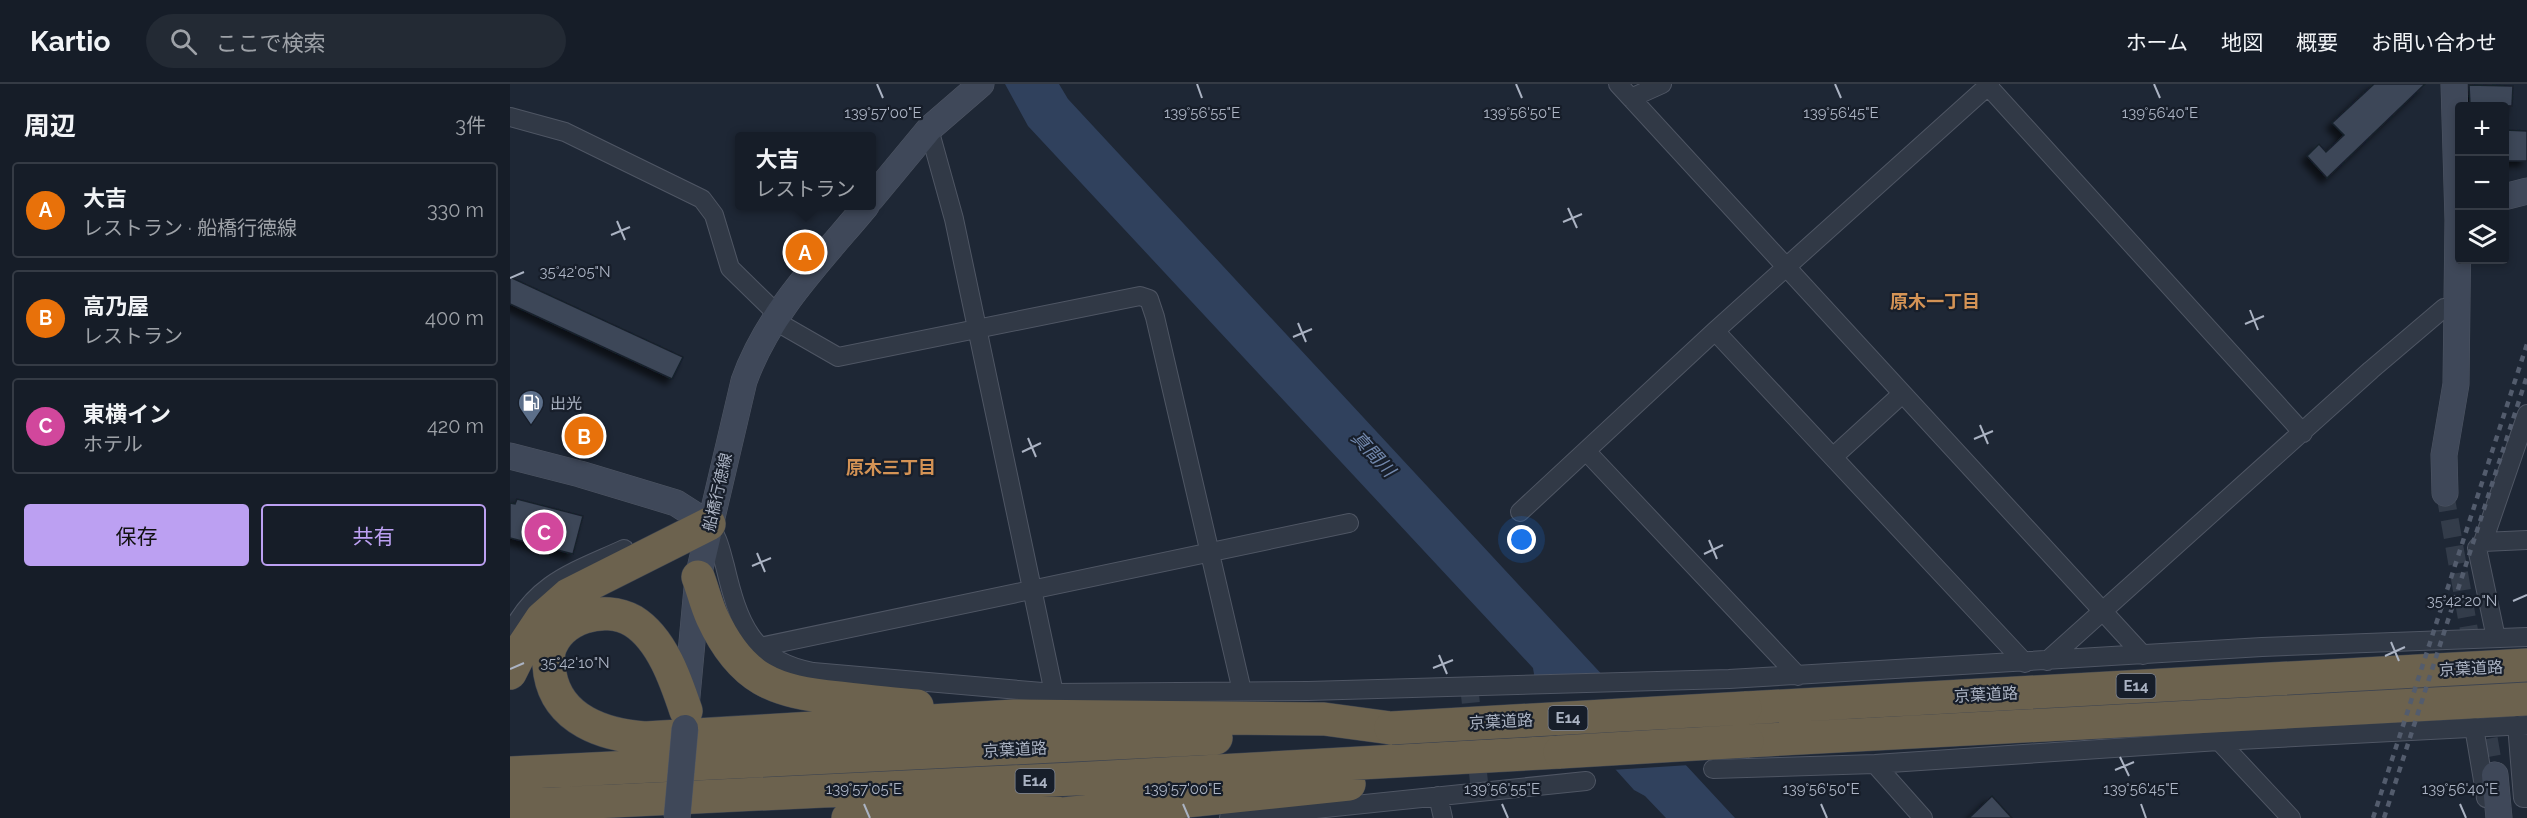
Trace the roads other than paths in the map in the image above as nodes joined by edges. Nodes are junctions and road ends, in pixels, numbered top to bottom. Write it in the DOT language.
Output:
graph roads {
  1 [pos="981,84"];
  2 [pos="1618,84"];
  3 [pos="1662,84"];
  4 [pos="2454,84"];
  5 [pos="1989,85"];
  6 [pos="1631,98"];
  7 [pos="510,117"];
  8 [pos="929,129"];
  9 [pos="2457,156"];
  10 [pos="2527,191"];
  11 [pos="876,193"];
  12 [pos="2509,196"];
  13 [pos="863,210"];
  14 [pos="2459,210"];
  15 [pos="1786,267"];
  16 [pos="2457,308"];
  17 [pos="777,314"];
  18 [pos="977,327"];
  19 [pos="1715,331"];
  20 [pos="1902,394"];
  21 [pos="2527,414"];
  22 [pos="2303,433"];
  23 [pos="1586,451"];
  24 [pos="510,456"];
  25 [pos="1833,457"];
  26 [pos="510,474"];
  27 [pos="2445,494"];
  28 [pos="1520,512"];
  29 [pos="1349,523"];
  30 [pos="709,524"];
  31 [pos="2527,540"];
  32 [pos="2483,542"];
  33 [pos="1209,553"];
  34 [pos="698,578"];
  35 [pos="1033,590"];
  36 [pos="2102,611"];
  37 [pos="510,635"];
  38 [pos="2527,637"];
  39 [pos="2496,638"];
  40 [pos="760,646"];
  41 [pos="2143,655"];
  42 [pos="2047,661"];
  43 [pos="2025,663"];
  44 [pos="2527,664"];
  45 [pos="510,673"];
  46 [pos="1798,676"];
  47 [pos="1242,691"];
  48 [pos="1054,693"];
  49 [pos="1014,716"];
  50 [pos="2524,716"];
  51 [pos="685,720"];
  52 [pos="2474,727"];
  53 [pos="1391,728"];
  54 [pos="2219,741"];
  55 [pos="1560,752"];
  56 [pos="1875,764"];
  57 [pos="1713,769"];
  58 [pos="510,773"];
  59 [pos="2495,775"];
  60 [pos="1586,781"];
  61 [pos="1438,796"];
  62 [pos="2527,798"];
  63 [pos="1177,802"];
  64 [pos="510,806"];
  65 [pos="1266,816"];
  66 [pos="677,818"];
  67 [pos="848,818"];
  68 [pos="1025,818"];
  69 [pos="1229,818"];
  70 [pos="1443,818"];
  71 [pos="1923,818"];
  72 [pos="2291,818"];
  73 [pos="2486,818"];
  74 [pos="2499,818"];
  1 -- 8 [label="street"];
  2 -- 6 [label="street"];
  3 -- 6 [label="street"];
  4 -- 9 [label="street"];
  5 -- 15 [label="street"];
  5 -- 22 [label="street"];
  6 -- 15 [label="street"];
  7 -- 17 [label="street"];
  8 -- 11 [label="street"];
  8 -- 18 [label="street"];
  10 -- 12 [label="street"];
  13 -- 17 [label="street, 船橋行徳線"];
  14 -- 16 [label="street"];
  15 -- 19 [label="street"];
  15 -- 20 [label="street"];
  16 -- 22 [label="street"];
  16 -- 27 [label="street"];
  17 -- 18 [label="street"];
  17 -- 30 [label="street, 船橋行徳線"];
  18 -- 33 [label="street"];
  18 -- 35 [label="street"];
  19 -- 23 [label="street"];
  19 -- 25 [label="street"];
  20 -- 25 [label="street"];
  20 -- 36 [label="street"];
  21 -- 32 [label="street"];
  22 -- 36 [label="street"];
  23 -- 28 [label="street"];
  23 -- 46 [label="street"];
  24 -- 30 [label="street"];
  25 -- 43 [label="street"];
  26 -- 30 [label="street"];
  29 -- 33 [label="street"];
  30 -- 34 [label="street, 船橋行徳線"];
  30 -- 37 [label="street"];
  30 -- 40 [label="street"];
  30 -- 45 [label="highway"];
  31 -- 32 [label="street"];
  32 -- 39 [label="street"];
  33 -- 35 [label="street"];
  33 -- 47 [label="street"];
  34 -- 49 [label="highway"];
  34 -- 51 [label="street, 船橋行徳線"];
  35 -- 40 [label="street"];
  35 -- 48 [label="street"];
  36 -- 41 [label="street"];
  36 -- 42 [label="street"];
  38 -- 39 [label="street"];
  39 -- 41 [label="street"];
  40 -- 48 [label="street"];
  41 -- 42 [label="street"];
  42 -- 43 [label="street"];
  43 -- 46 [label="street"];
  44 -- 53 [label="highway, 京葉道路 / E14, bridge"];
  46 -- 47 [label="street"];
  47 -- 48 [label="street"];
  49 -- 51 [label="highway"];
  49 -- 53 [label="highway"];
  50 -- 52 [label="street"];
  50 -- 55 [label="highway, 京葉道路 / E14, bridge"];
  50 -- 62 [label="street"];
  51 -- 66 [label="street, 船橋行徳線, bridge"];
  52 -- 54 [label="street"];
  52 -- 73 [label="street"];
  53 -- 58 [label="highway, 京葉道路 / E14"];
  54 -- 56 [label="street"];
  54 -- 72 [label="street"];
  55 -- 63 [label="highway"];
  55 -- 64 [label="highway, 京葉道路 / E14"];
  56 -- 57 [label="street"];
  56 -- 71 [label="street"];
  59 -- 74 [label="street"];
  60 -- 61 [label="street"];
  61 -- 65 [label="street"];
  61 -- 70 [label="street"];
  63 -- 67 [label="highway"];
  63 -- 68 [label="highway"];
  65 -- 69 [label="street"];
}
